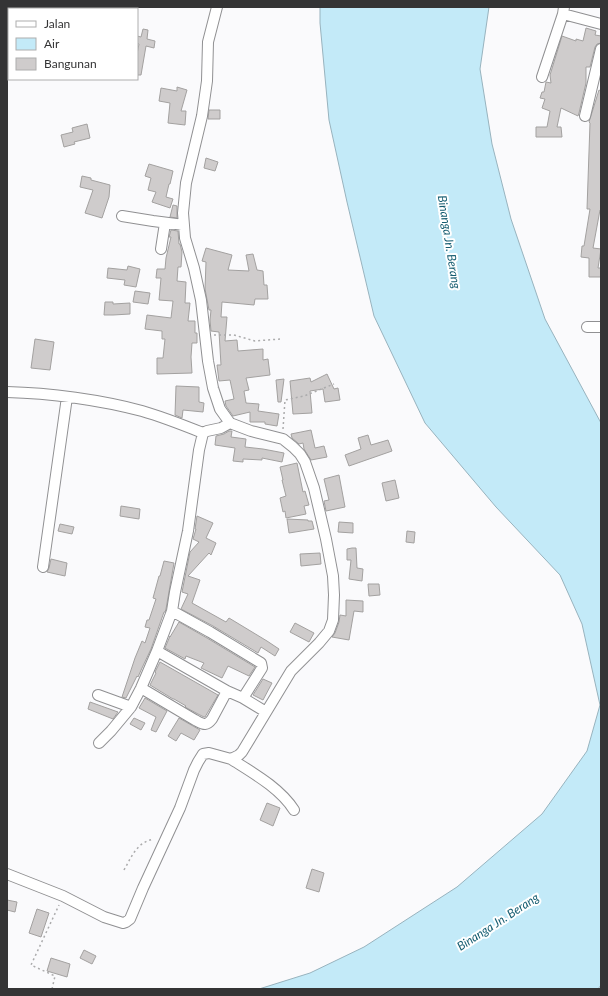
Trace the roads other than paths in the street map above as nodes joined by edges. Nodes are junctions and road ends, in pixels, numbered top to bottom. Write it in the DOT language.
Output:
graph roads {
  1 [pos="217,7"];
  2 [pos="564,10"];
  3 [pos="601,24"];
  4 [pos="601,49"];
  5 [pos="542,77"];
  6 [pos="584,116"];
  7 [pos="122,216"];
  8 [pos="165,223"];
  9 [pos="184,225"];
  10 [pos="161,249"];
  11 [pos="587,327"];
  12 [pos="601,327"];
  13 [pos="7,392"];
  14 [pos="67,397"];
  15 [pos="230,423"];
  16 [pos="203,433"];
  17 [pos="43,567"];
  18 [pos="172,611"];
  19 [pos="157,651"];
  20 [pos="141,688"];
  21 [pos="227,691"];
  22 [pos="98,695"];
  23 [pos="243,698"];
  24 [pos="131,708"];
  25 [pos="266,712"];
  26 [pos="99,743"];
  27 [pos="231,759"];
  28 [pos="294,810"];
  29 [pos="7,874"];
  1 -- 9 [label="street"];
  2 -- 3 [label="street"];
  2 -- 5 [label="street"];
  4 -- 6 [label="street"];
  7 -- 8 [label="street"];
  8 -- 9 [label="street"];
  8 -- 10 [label="street"];
  9 -- 15 [label="street"];
  11 -- 12 [label="street"];
  13 -- 14 [label="street"];
  14 -- 16 [label="street"];
  14 -- 17 [label="street"];
  15 -- 16 [label="street"];
  15 -- 25 [label="street"];
  16 -- 18 [label="street"];
  18 -- 19 [label="street"];
  18 -- 23 [label="street"];
  19 -- 20 [label="street"];
  19 -- 21 [label="street"];
  20 -- 21 [label="street"];
  20 -- 24 [label="street"];
  21 -- 23 [label="street"];
  22 -- 24 [label="street"];
  23 -- 25 [label="street"];
  24 -- 26 [label="street"];
  25 -- 27 [label="street"];
  27 -- 28 [label="street"];
  27 -- 29 [label="street"];
}
